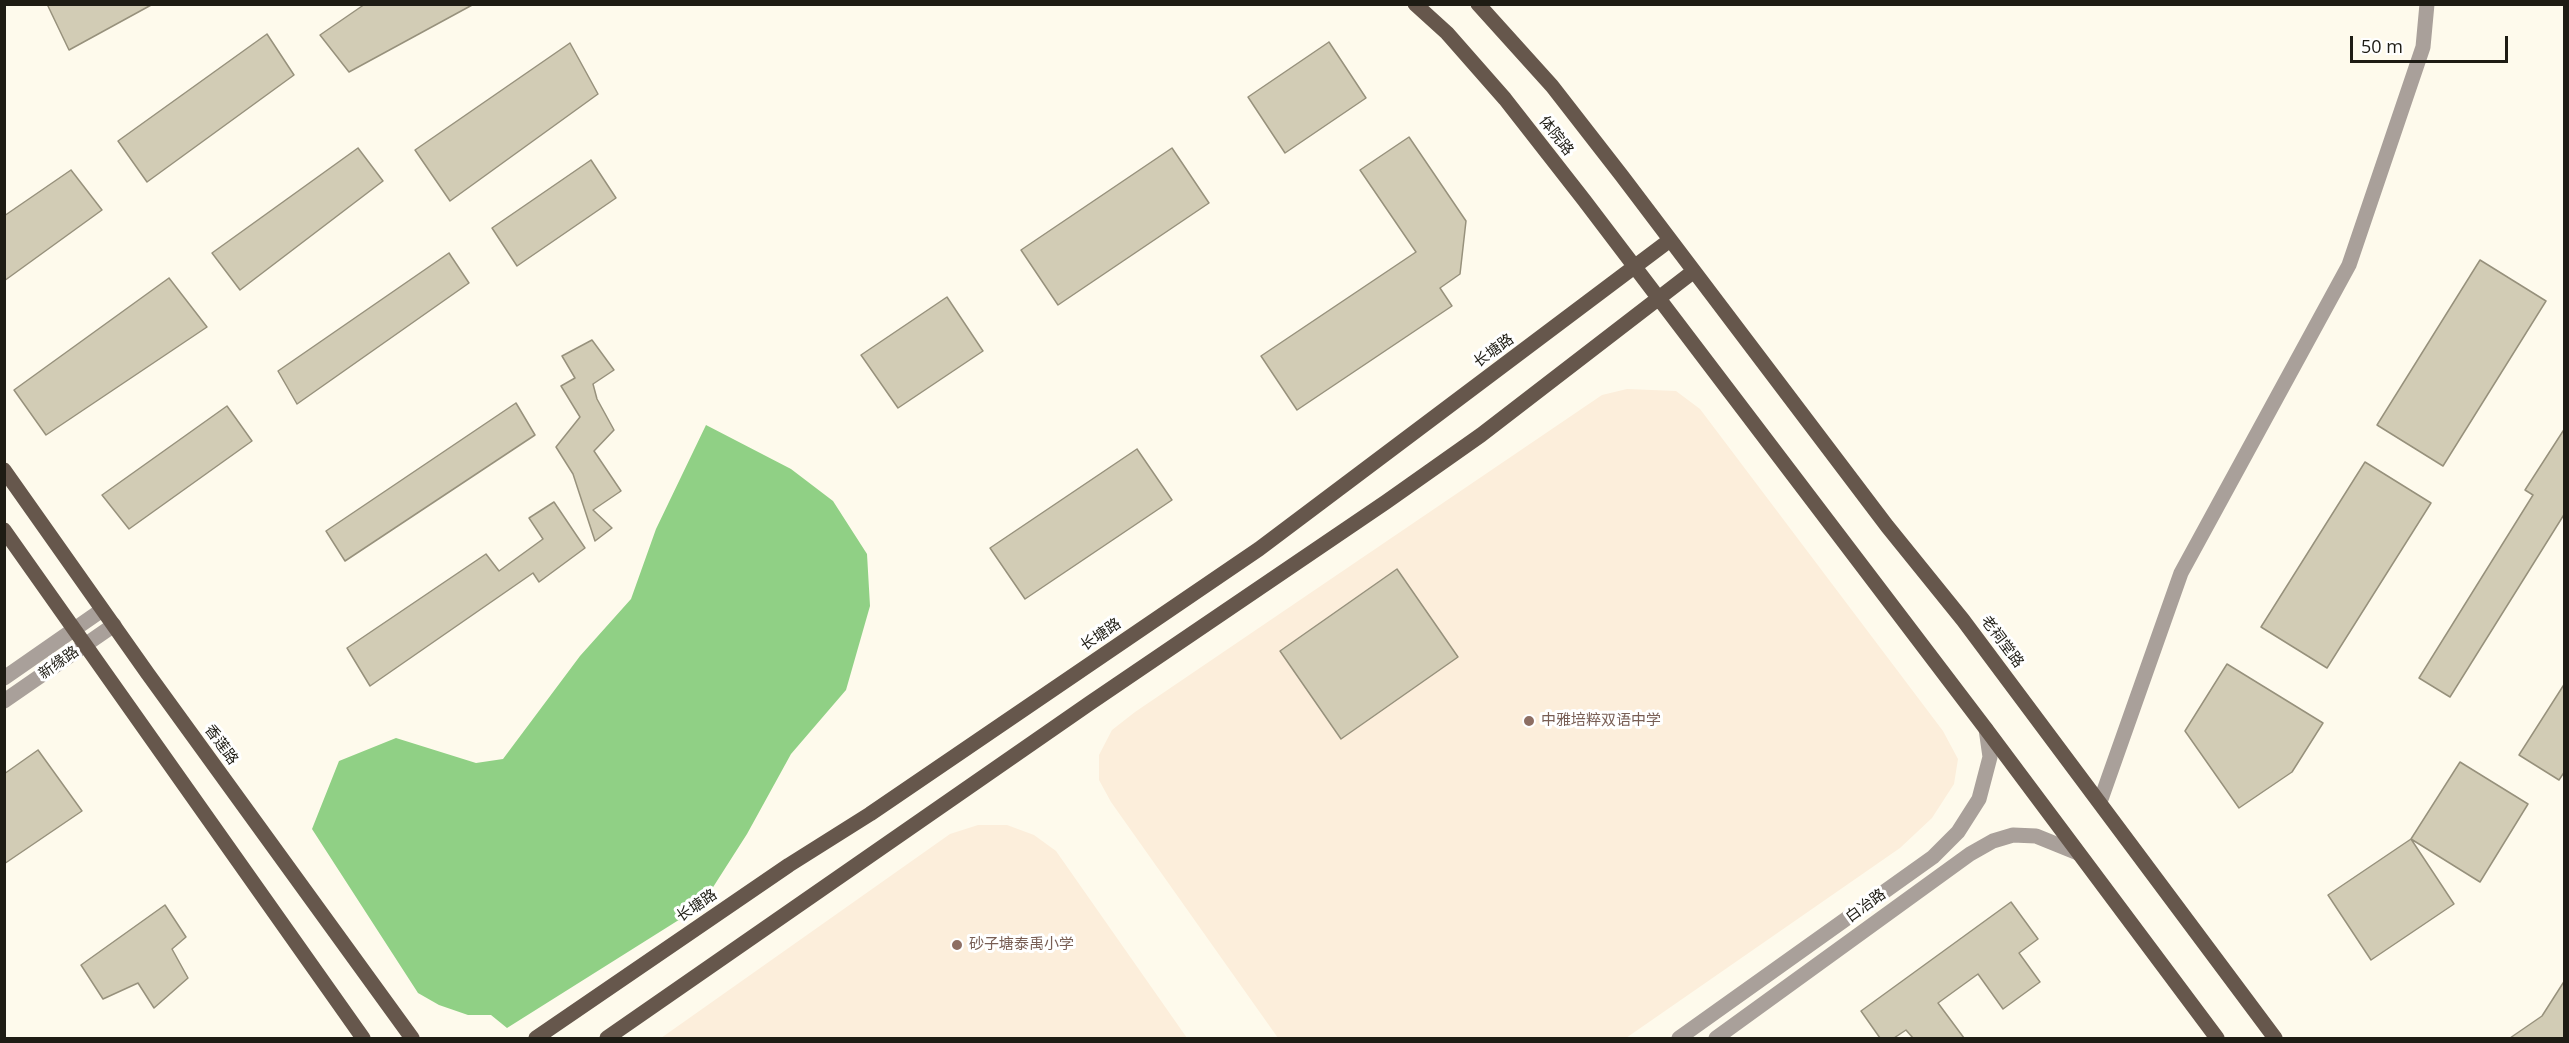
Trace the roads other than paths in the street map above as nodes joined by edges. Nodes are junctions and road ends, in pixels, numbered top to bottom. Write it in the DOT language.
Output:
graph roads {
  1 [pos="1415,4"];
  2 [pos="1478,4"];
  3 [pos="2427,4"];
  4 [pos="1670,240"];
  5 [pos="1635,267"];
  6 [pos="1694,271"];
  7 [pos="1658,298"];
  8 [pos="4,470"];
  9 [pos="4,530"];
  10 [pos="102,609"];
  11 [pos="114,625"];
  12 [pos="74,630"];
  13 [pos="85,645"];
  14 [pos="4,678"];
  15 [pos="4,701"];
  16 [pos="1986,729"];
  17 [pos="2100,802"];
  18 [pos="2078,853"];
  19 [pos="363,1038"];
  20 [pos="412,1038"];
  21 [pos="536,1038"];
  22 [pos="607,1038"];
  23 [pos="1679,1038"];
  24 [pos="1716,1038"];
  25 [pos="2217,1038"];
  26 [pos="2275,1038"];
  1 -- 5 [label="main road, 体院路"];
  2 -- 4 [label="main road, 体院路"];
  3 -- 17 [label="street"];
  4 -- 5 [label="main road, 长塘路"];
  4 -- 6 [label="main road, 体院路"];
  5 -- 7 [label="main road, 体院路"];
  5 -- 21 [label="main road, 长塘路"];
  6 -- 7 [label="main road"];
  6 -- 17 [label="main road, 老祠堂路"];
  7 -- 16 [label="main road"];
  7 -- 22 [label="main road"];
  8 -- 10 [label="main road, 香莲路"];
  9 -- 12 [label="main road"];
  10 -- 11 [label="main road, 香莲路"];
  10 -- 12 [label="street, 新缘路"];
  11 -- 13 [label="street, 新缘路"];
  11 -- 20 [label="main road, 香莲路"];
  12 -- 13 [label="main road"];
  12 -- 14 [label="street, 新缘路"];
  13 -- 15 [label="street, 新缘路"];
  13 -- 19 [label="main road"];
  16 -- 18 [label="main road"];
  16 -- 23 [label="street, 白冶路"];
  17 -- 26 [label="main road, 老祠堂路"];
  18 -- 24 [label="street, 白冶路"];
  18 -- 25 [label="main road"];
}
